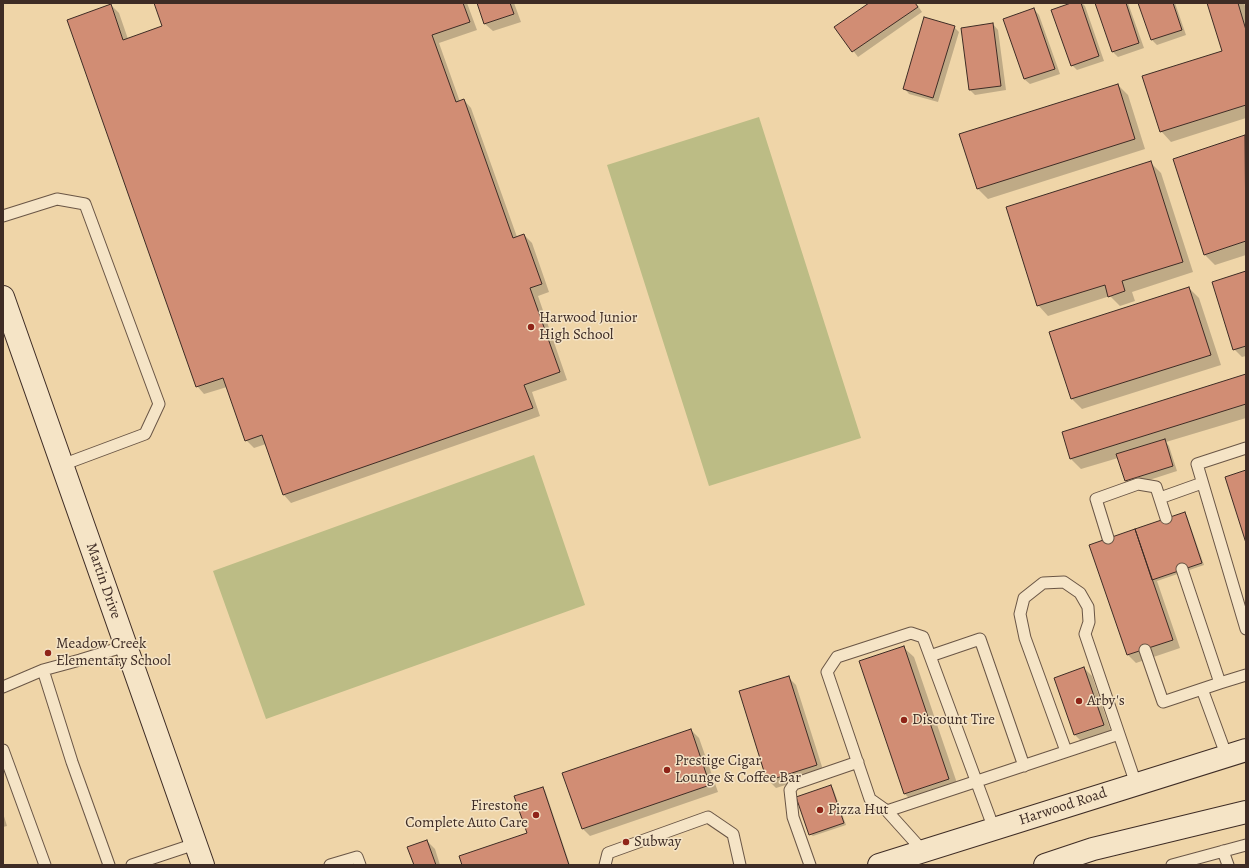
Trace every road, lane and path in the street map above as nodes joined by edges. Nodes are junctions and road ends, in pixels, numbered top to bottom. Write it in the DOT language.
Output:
graph roads {
  1 [pos="3,216"];
  2 [pos="3,297"];
  3 [pos="1246,448"];
  4 [pos="62,465"];
  5 [pos="1202,483"];
  6 [pos="1160,498"];
  7 [pos="1166,518"];
  8 [pos="1108,538"];
  9 [pos="1182,569"];
  10 [pos="1246,629"];
  11 [pos="126,646"];
  12 [pos="1145,650"];
  13 [pos="930,656"];
  14 [pos="43,670"];
  15 [pos="1246,675"];
  16 [pos="1220,683"];
  17 [pos="3,687"];
  18 [pos="1202,689"];
  19 [pos="1119,734"];
  20 [pos="3,750"];
  21 [pos="1066,751"];
  22 [pos="1237,753"];
  23 [pos="858,762"];
  24 [pos="1024,766"];
  25 [pos="977,782"];
  26 [pos="1136,784"];
  27 [pos="888,812"];
  28 [pos="1246,812"];
  29 [pos="994,829"];
  30 [pos="195,844"];
  31 [pos="1246,845"];
  32 [pos="1223,851"];
  33 [pos="925,858"];
  34 [pos="45,865"];
  35 [pos="109,865"];
  36 [pos="132,865"];
  37 [pos="203,865"];
  38 [pos="330,865"];
  39 [pos="360,865"];
  40 [pos="605,865"];
  41 [pos="740,865"];
  42 [pos="810,865"];
  43 [pos="879,865"];
  44 [pos="1045,865"];
  45 [pos="1172,865"];
  46 [pos="1228,865"];
  1 -- 4 [label="lane"];
  2 -- 4 [label="street, Martin Drive"];
  3 -- 5 [label="lane"];
  4 -- 11 [label="street, Martin Drive"];
  5 -- 6 [label="lane"];
  5 -- 10 [label="lane"];
  6 -- 7 [label="lane"];
  6 -- 8 [label="lane"];
  9 -- 16 [label="lane"];
  11 -- 14 [label="lane"];
  11 -- 30 [label="street, Martin Drive"];
  12 -- 18 [label="lane"];
  13 -- 23 [label="lane"];
  13 -- 24 [label="lane"];
  13 -- 25 [label="lane"];
  14 -- 17 [label="lane"];
  14 -- 35 [label="lane"];
  15 -- 16 [label="lane"];
  16 -- 18 [label="lane"];
  18 -- 22 [label="lane"];
  19 -- 21 [label="lane"];
  19 -- 21 [label="lane"];
  19 -- 26 [label="lane"];
  20 -- 34 [label="lane"];
  21 -- 24 [label="lane"];
  22 -- 26 [label="street, Harwood Road"];
  23 -- 27 [label="lane"];
  23 -- 42 [label="lane"];
  24 -- 25 [label="lane"];
  25 -- 27 [label="lane"];
  25 -- 29 [label="lane"];
  26 -- 29 [label="street, Harwood Road"];
  27 -- 33 [label="lane"];
  28 -- 44 [label="street"];
  29 -- 33 [label="street, Harwood Road"];
  30 -- 36 [label="lane"];
  30 -- 37 [label="street, Martin Drive"];
  31 -- 32 [label="lane"];
  32 -- 45 [label="lane"];
  32 -- 46 [label="lane"];
  33 -- 43 [label="street, Harwood Road"];
  38 -- 39 [label="lane"];
  40 -- 41 [label="lane"];
}
